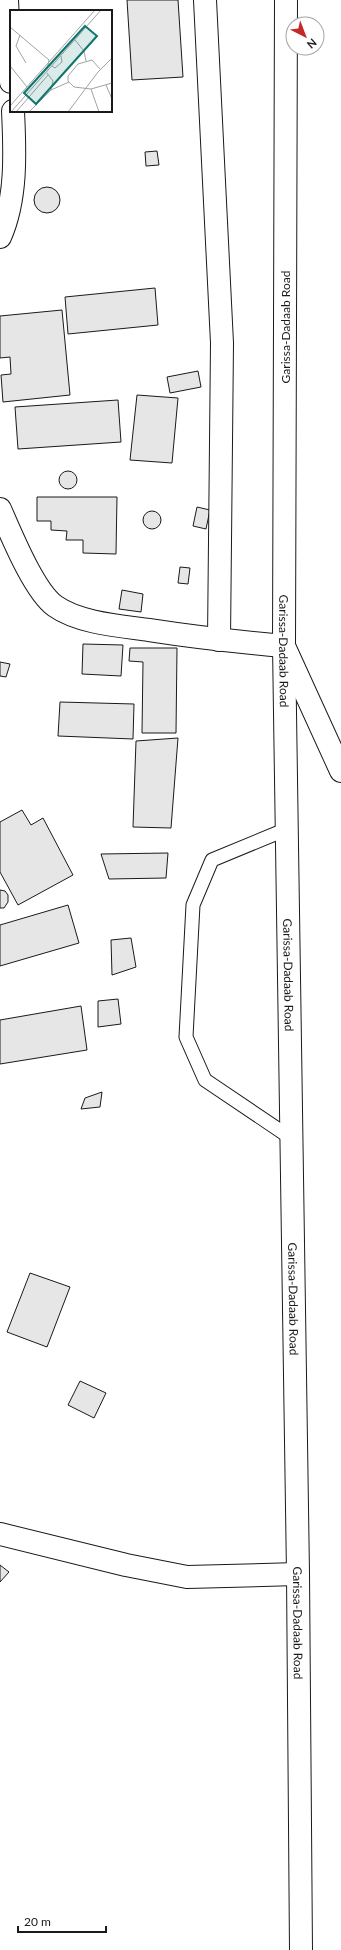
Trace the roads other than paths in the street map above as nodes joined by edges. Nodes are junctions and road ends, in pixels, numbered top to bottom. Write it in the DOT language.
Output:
graph roads {
  1 [pos="6,0"];
  2 [pos="205,0"];
  3 [pos="286,0"];
  4 [pos="10,66"];
  5 [pos="13,112"];
  6 [pos="0,237"];
  7 [pos="0,509"];
  8 [pos="219,640"];
  9 [pos="284,646"];
  10 [pos="341,771"];
  11 [pos="287,829"];
  12 [pos="291,1138"];
  13 [pos="0,1534"];
  14 [pos="298,1574"];
  15 [pos="301,1950"];
  1 -- 4 [label="main road"];
  2 -- 8 [label="main road"];
  3 -- 9 [label="main road, Garissa-Dadaab Road"];
  5 -- 6 [label="main road"];
  7 -- 8 [label="main road"];
  8 -- 9 [label="main road"];
  9 -- 10 [label="main road"];
  9 -- 11 [label="main road, Garissa-Dadaab Road"];
  11 -- 12 [label="main road, Garissa-Dadaab Road"];
  11 -- 12 [label="lane"];
  12 -- 14 [label="main road, Garissa-Dadaab Road"];
  13 -- 14 [label="main road"];
  14 -- 15 [label="main road, Garissa-Dadaab Road"];
}
